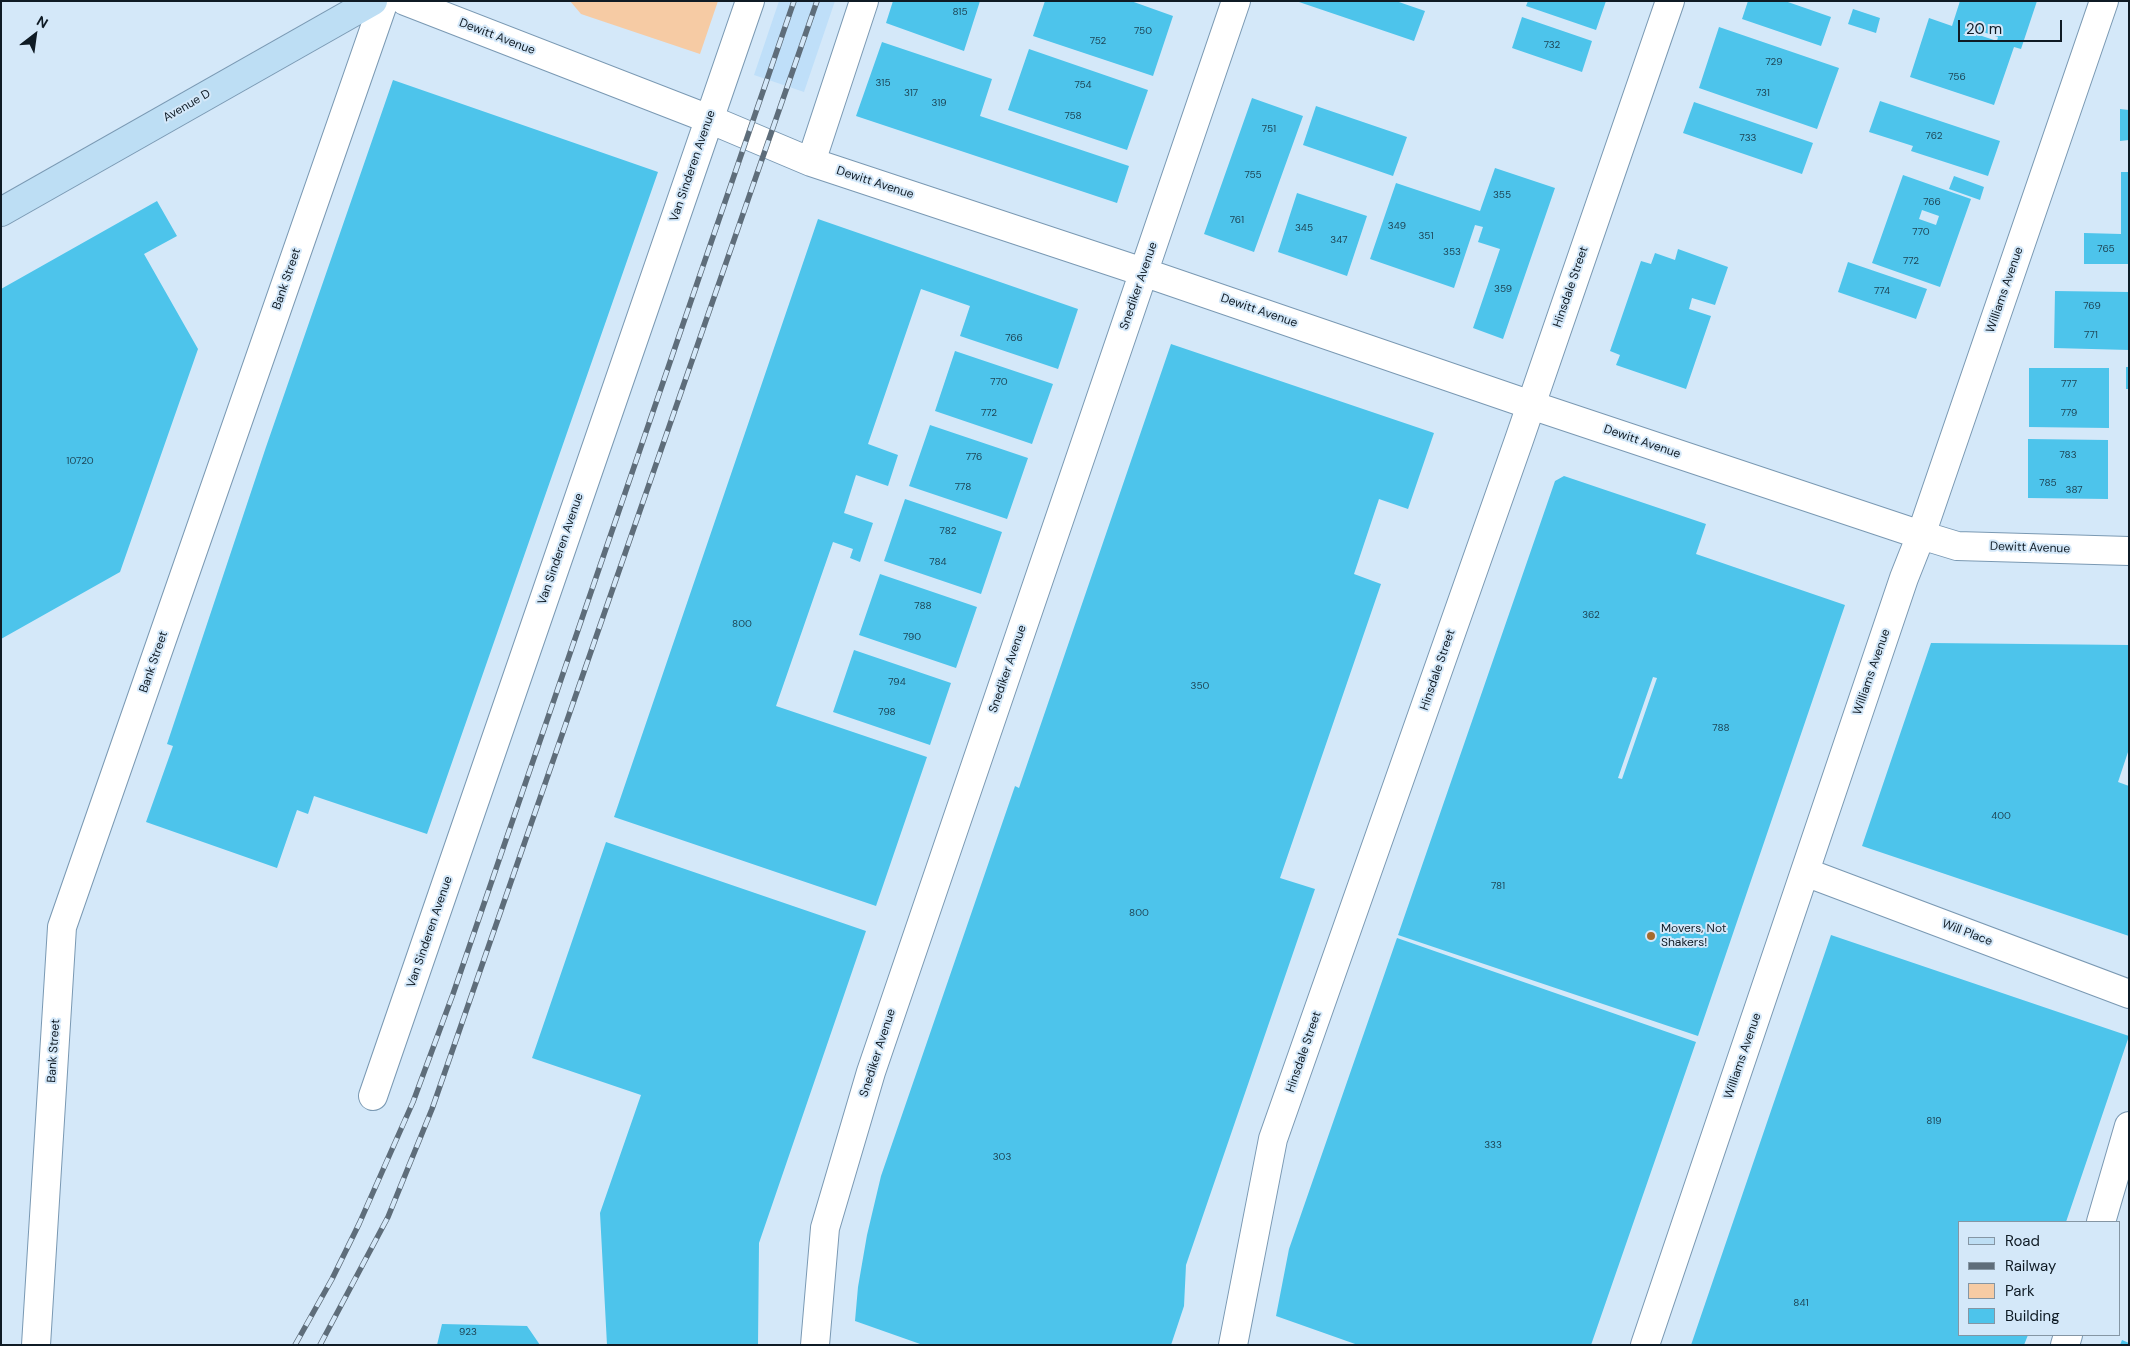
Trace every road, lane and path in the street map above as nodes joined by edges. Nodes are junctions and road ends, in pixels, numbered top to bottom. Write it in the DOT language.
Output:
graph roads {
  1 [pos="374,1"];
  2 [pos="384,1"];
  3 [pos="405,1"];
  4 [pos="750,1"];
  5 [pos="864,1"];
  6 [pos="1236,1"];
  7 [pos="1670,1"];
  8 [pos="2104,1"];
  9 [pos="709,119"];
  10 [pos="812,162"];
  11 [pos="1,212"];
  12 [pos="1143,272"];
  13 [pos="1531,405"];
  14 [pos="1921,535"];
  15 [pos="2129,551"];
  16 [pos="1805,872"];
  17 [pos="2129,994"];
  18 [pos="373,1096"];
  19 [pos="2129,1126"];
  20 [pos="2101,1221"];
  21 [pos="36,1345"];
  22 [pos="815,1345"];
  23 [pos="1233,1345"];
  24 [pos="1645,1345"];
  1 -- 11 [label="main road, Avenue D"];
  2 -- 21 [label="street, Bank Street"];
  3 -- 9 [label="street, Dewitt Avenue"];
  4 -- 9 [label="street, Van Sinderen Avenue"];
  5 -- 10 [label="street"];
  6 -- 12 [label="street, Snediker Avenue"];
  7 -- 13 [label="street, Hinsdale Street"];
  8 -- 14 [label="street, Williams Avenue"];
  9 -- 10 [label="street, Dewitt Avenue"];
  9 -- 18 [label="street, Van Sinderen Avenue"];
  10 -- 12 [label="street, Dewitt Avenue"];
  12 -- 13 [label="street, Dewitt Avenue"];
  12 -- 22 [label="street, Snediker Avenue"];
  13 -- 14 [label="street, Dewitt Avenue"];
  13 -- 23 [label="street, Hinsdale Street"];
  14 -- 15 [label="street, Dewitt Avenue"];
  14 -- 16 [label="street, Williams Avenue"];
  16 -- 17 [label="street, Will Place"];
  16 -- 24 [label="street, Williams Avenue"];
  19 -- 20 [label="street"];
}
